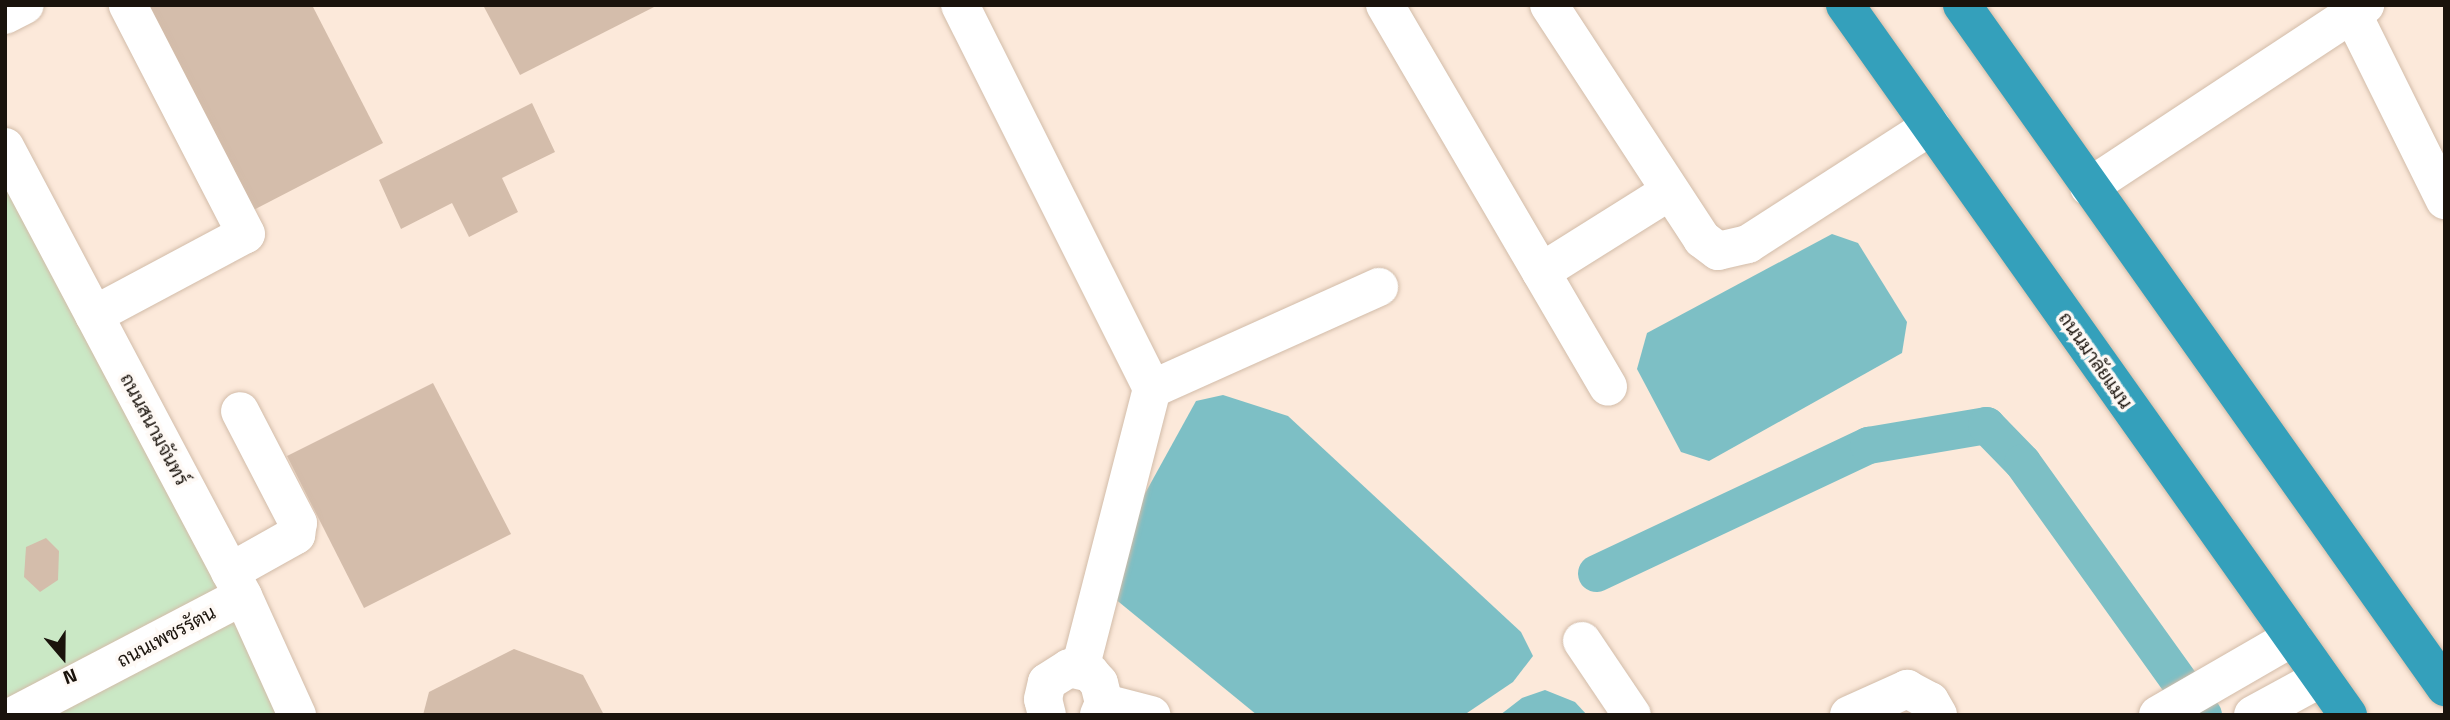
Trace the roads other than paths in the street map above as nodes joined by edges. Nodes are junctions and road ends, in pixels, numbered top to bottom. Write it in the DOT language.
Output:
graph roads {
  1 [pos="24,5"];
  2 [pos="128,5"];
  3 [pos="960,5"];
  4 [pos="1385,5"];
  5 [pos="1549,5"];
  6 [pos="1846,5"];
  7 [pos="1962,5"];
  8 [pos="2359,9"];
  9 [pos="5,15"];
  10 [pos="1931,126"];
  11 [pos="5,147"];
  12 [pos="2089,187"];
  13 [pos="1670,191"];
  14 [pos="2445,200"];
  15 [pos="1541,272"];
  16 [pos="1379,287"];
  17 [pos="94,315"];
  18 [pos="1608,387"];
  19 [pos="1152,388"];
  20 [pos="240,411"];
  21 [pos="237,584"];
  22 [pos="2293,637"];
  23 [pos="1582,641"];
  24 [pos="1080,669"];
  25 [pos="2321,678"];
  26 [pos="2445,687"];
  27 [pos="1101,709"];
  28 [pos="2159,714"];
  29 [pos="15,715"];
  30 [pos="297,715"];
  31 [pos="1047,715"];
  32 [pos="1151,715"];
  33 [pos="1632,715"];
  34 [pos="1849,715"];
  35 [pos="1938,715"];
  36 [pos="2253,715"];
  37 [pos="2348,715"];
  1 -- 9 [label="street"];
  2 -- 17 [label="street"];
  3 -- 19 [label="street"];
  4 -- 15 [label="street"];
  5 -- 13 [label="street"];
  6 -- 10 [label="highway, ถนนมาลัยแมน"];
  7 -- 12 [label="highway"];
  8 -- 12 [label="street"];
  8 -- 14 [label="street"];
  10 -- 13 [label="street"];
  10 -- 22 [label="highway, ถนนมาลัยแมน"];
  11 -- 17 [label="street, ถนนสนามจันทร์"];
  12 -- 26 [label="highway"];
  13 -- 15 [label="street"];
  15 -- 18 [label="street"];
  16 -- 19 [label="street"];
  17 -- 21 [label="street, ถนนสนามจันทร์"];
  19 -- 24 [label="street"];
  20 -- 21 [label="street, ถนนเพชรรัตน"];
  21 -- 29 [label="street, ถนนเพชรรัตน"];
  21 -- 30 [label="street, ถนนสนามจันทร์"];
  22 -- 25 [label="highway, ถนนมาลัยแมน"];
  22 -- 28 [label="street"];
  23 -- 33 [label="street"];
  24 -- 27 [label="street"];
  24 -- 31 [label="street"];
  25 -- 36 [label="street"];
  25 -- 37 [label="highway, ถนนมาลัยแมน"];
  27 -- 32 [label="street"];
  34 -- 35 [label="street"];
}
